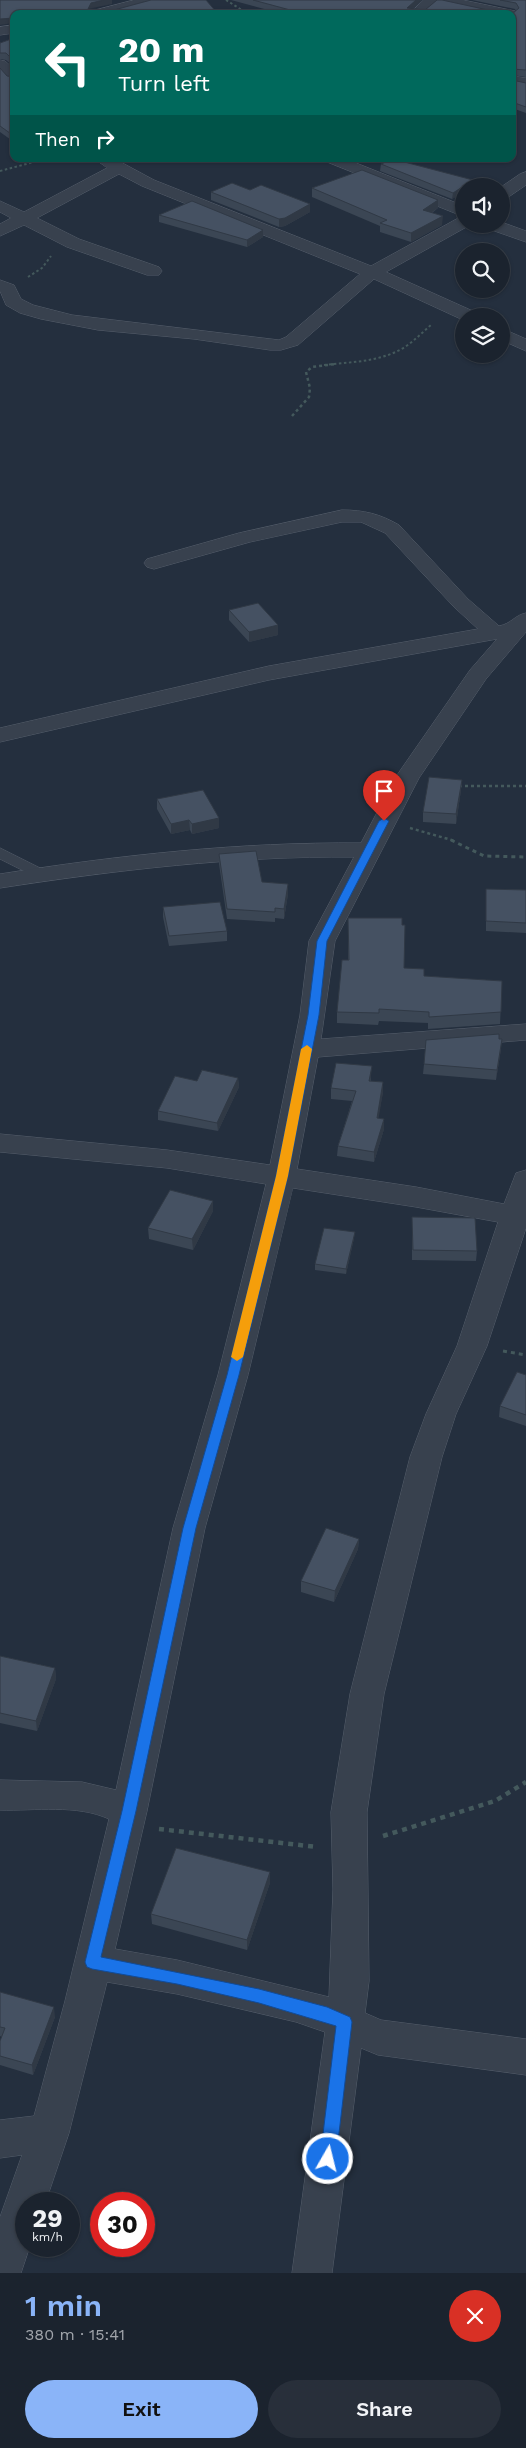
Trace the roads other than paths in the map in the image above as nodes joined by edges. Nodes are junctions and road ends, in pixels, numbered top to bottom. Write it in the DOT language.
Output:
graph roads {
  1 [pos="150,0"];
  2 [pos="432,0"];
  3 [pos="442,0"];
  4 [pos="118,8"];
  5 [pos="421,10"];
  6 [pos="491,10"];
  7 [pos="0,64"];
  8 [pos="10,74"];
  9 [pos="108,162"];
  10 [pos="340,162"];
  11 [pos="119,168"];
  12 [pos="526,177"];
  13 [pos="510,189"];
  14 [pos="0,206"];
  15 [pos="455,208"];
  16 [pos="24,218"];
  17 [pos="455,226"];
  18 [pos="510,229"];
  19 [pos="0,231"];
  20 [pos="523,233"];
  21 [pos="153,271"];
  22 [pos="370,273"];
  23 [pos="6,291"];
  24 [pos="455,309"];
  25 [pos="0,316"];
  26 [pos="510,338"];
  27 [pos="526,346"];
  28 [pos="154,563"];
  29 [pos="513,627"];
  30 [pos="0,735"];
  31 [pos="368,850"];
  32 [pos="0,853"];
  33 [pos="41,874"];
  34 [pos="0,881"];
  35 [pos="526,1032"];
  36 [pos="307,1049"];
  37 [pos="0,1142"];
  38 [pos="282,1176"];
  39 [pos="526,1180"];
  40 [pos="521,1217"];
  41 [pos="0,1795"];
  42 [pos="127,1817"];
  43 [pos="92,1962"];
  44 [pos="344,2022"];
  45 [pos="526,2057"];
  46 [pos="49,2133"];
  47 [pos="0,2139"];
  48 [pos="1,2273"];
  49 [pos="312,2273"];
  1 -- 4 [label="street"];
  2 -- 5 [label="street"];
  3 -- 6 [label="street"];
  7 -- 8 [label="street"];
  9 -- 11 [label="street"];
  10 -- 15 [label="street"];
  11 -- 16 [label="street"];
  11 -- 22 [label="street"];
  12 -- 13 [label="street"];
  14 -- 16 [label="street"];
  16 -- 19 [label="street"];
  16 -- 21 [label="street"];
  17 -- 22 [label="street"];
  18 -- 20 [label="street"];
  22 -- 23 [label="street"];
  22 -- 24 [label="street"];
  23 -- 25 [label="street"];
  26 -- 27 [label="street"];
  28 -- 29 [label="street"];
  29 -- 30 [label="street"];
  29 -- 31 [label="street"];
  31 -- 33 [label="street"];
  31 -- 36 [label="street"];
  32 -- 33 [label="lane"];
  33 -- 34 [label="street"];
  35 -- 36 [label="street"];
  36 -- 38 [label="street"];
  37 -- 38 [label="street"];
  38 -- 40 [label="street"];
  38 -- 42 [label="street"];
  39 -- 40 [label="street"];
  40 -- 44 [label="street"];
  41 -- 42 [label="street"];
  42 -- 43 [label="street"];
  43 -- 44 [label="street"];
  43 -- 46 [label="street"];
  44 -- 45 [label="street"];
  44 -- 49 [label="street"];
  46 -- 47 [label="street"];
  46 -- 48 [label="street"];
}
